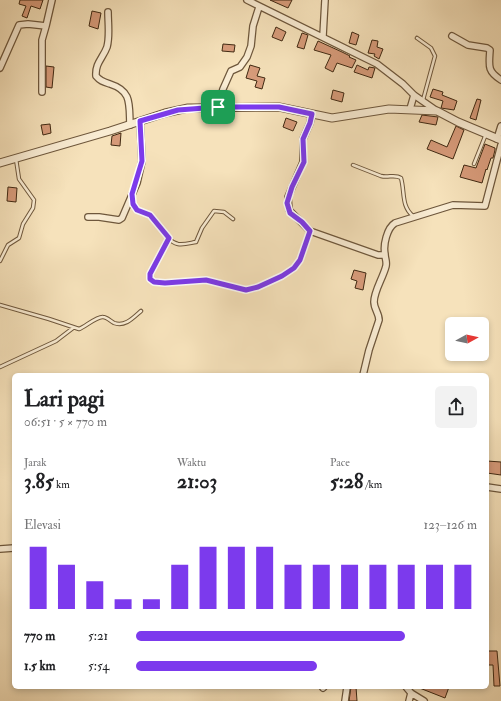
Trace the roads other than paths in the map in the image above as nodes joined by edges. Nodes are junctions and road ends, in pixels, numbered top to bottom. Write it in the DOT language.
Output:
graph roads {
  1 [pos="52,0"];
  2 [pos="247,0"];
  3 [pos="325,0"];
  4 [pos="259,7"];
  5 [pos="108,12"];
  6 [pos="46,26"];
  7 [pos="323,36"];
  8 [pos="452,36"];
  9 [pos="417,38"];
  10 [pos="0,68"];
  11 [pos="501,80"];
  12 [pos="42,92"];
  13 [pos="414,95"];
  14 [pos="422,101"];
  15 [pos="218,107"];
  16 [pos="410,110"];
  17 [pos="438,111"];
  18 [pos="312,114"];
  19 [pos="140,121"];
  20 [pos="130,124"];
  21 [pos="501,126"];
  22 [pos="486,134"];
  23 [pos="500,141"];
  24 [pos="16,159"];
  25 [pos="0,163"];
  26 [pos="474,164"];
  27 [pos="353,165"];
  28 [pos="132,194"];
  29 [pos="88,217"];
  30 [pos="413,217"];
  31 [pos="233,219"];
  32 [pos="310,231"];
  33 [pos="169,238"];
  34 [pos="385,255"];
  35 [pos="0,261"];
  36 [pos="0,305"];
  37 [pos="141,311"];
  38 [pos="74,328"];
  39 [pos="0,367"];
  40 [pos="363,373"];
  41 [pos="489,487"];
  42 [pos="501,489"];
  43 [pos="12,548"];
  44 [pos="0,549"];
  45 [pos="347,689"];
  46 [pos="408,689"];
  47 [pos="411,693"];
  48 [pos="345,701"];
  49 [pos="409,701"];
  50 [pos="424,701"];
  1 -- 6 [label="street"];
  2 -- 4 [label="street"];
  3 -- 7 [label="street"];
  4 -- 7 [label="street"];
  4 -- 15 [label="street"];
  5 -- 20 [label="street"];
  6 -- 10 [label="street"];
  6 -- 12 [label="street"];
  7 -- 13 [label="street"];
  8 -- 11 [label="street"];
  9 -- 14 [label="lane"];
  13 -- 14 [label="street"];
  13 -- 16 [label="street"];
  14 -- 17 [label="street"];
  15 -- 18 [label="street"];
  15 -- 19 [label="street"];
  16 -- 17 [label="street"];
  16 -- 18 [label="street"];
  17 -- 22 [label="street"];
  18 -- 32 [label="street"];
  19 -- 20 [label="street"];
  19 -- 28 [label="street"];
  20 -- 24 [label="street"];
  21 -- 23 [label="street"];
  22 -- 23 [label="street"];
  22 -- 26 [label="lane"];
  23 -- 30 [label="street"];
  24 -- 25 [label="street"];
  24 -- 35 [label="lane"];
  27 -- 30 [label="lane"];
  28 -- 29 [label="street"];
  28 -- 33 [label="lane"];
  30 -- 34 [label="street"];
  31 -- 33 [label="lane"];
  32 -- 33 [label="lane"];
  32 -- 34 [label="street"];
  34 -- 40 [label="street"];
  36 -- 38 [label="lane"];
  37 -- 38 [label="lane"];
  38 -- 39 [label="lane"];
  41 -- 42 [label="street"];
  43 -- 44 [label="street"];
  45 -- 48 [label="street"];
  46 -- 47 [label="street"];
  47 -- 49 [label="street"];
  47 -- 50 [label="street"];
}
